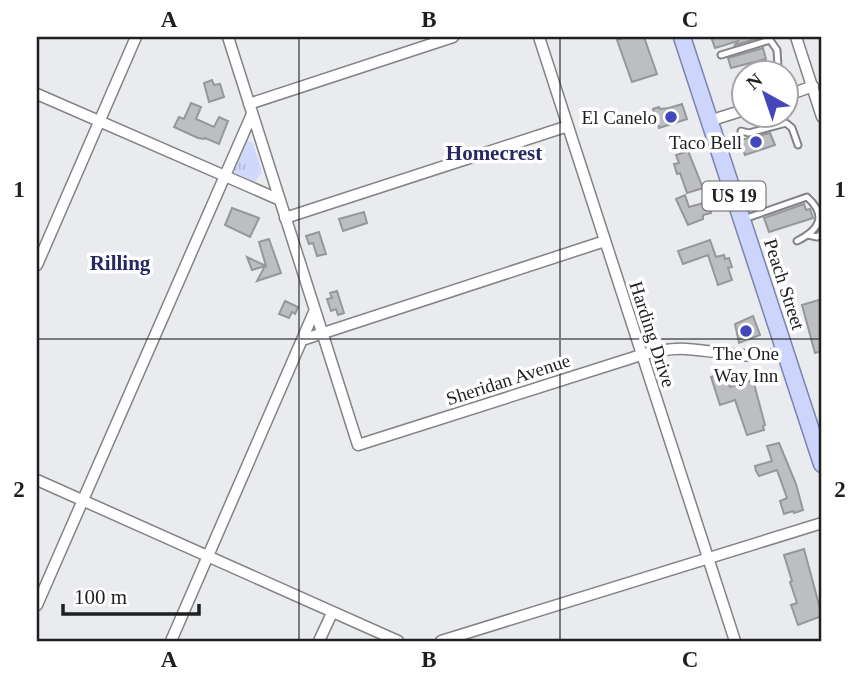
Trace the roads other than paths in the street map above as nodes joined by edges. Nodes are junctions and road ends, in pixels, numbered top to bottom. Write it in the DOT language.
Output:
graph roads {
  1 [pos="136,37"];
  2 [pos="228,37"];
  3 [pos="453,37"];
  4 [pos="539,37"];
  5 [pos="682,37"];
  6 [pos="796,37"];
  7 [pos="721,55"];
  8 [pos="778,60"];
  9 [pos="813,86"];
  10 [pos="800,91"];
  11 [pos="37,94"];
  12 [pos="251,109"];
  13 [pos="730,114"];
  14 [pos="822,117"];
  15 [pos="99,120"];
  16 [pos="709,121"];
  17 [pos="568,126"];
  18 [pos="741,131"];
  19 [pos="798,145"];
  20 [pos="225,176"];
  21 [pos="280,200"];
  22 [pos="821,216"];
  23 [pos="285,218"];
  24 [pos="742,220"];
  25 [pos="822,233"];
  26 [pos="808,235"];
  27 [pos="605,241"];
  28 [pos="797,241"];
  29 [pos="37,265"];
  30 [pos="314,312"];
  31 [pos="321,334"];
  32 [pos="302,340"];
  33 [pos="785,352"];
  34 [pos="641,355"];
  35 [pos="822,464"];
  36 [pos="37,480"];
  37 [pos="82,501"];
  38 [pos="822,523"];
  39 [pos="208,556"];
  40 [pos="708,558"];
  41 [pos="37,605"];
  42 [pos="332,612"];
  43 [pos="171,641"];
  44 [pos="320,641"];
  45 [pos="398,641"];
  46 [pos="441,641"];
  47 [pos="734,641"];
  1 -- 15 [label="street"];
  2 -- 12 [label="street"];
  3 -- 12 [label="street"];
  4 -- 17 [label="street, Harding Drive"];
  5 -- 16 [label="main road, Peach Street / US 19"];
  6 -- 9 [label="street"];
  7 -- 8 [label="lane"];
  9 -- 10 [label="street"];
  9 -- 14 [label="street"];
  11 -- 15 [label="street"];
  12 -- 20 [label="street"];
  12 -- 21 [label="street"];
  13 -- 16 [label="street"];
  15 -- 20 [label="street"];
  15 -- 29 [label="street"];
  16 -- 24 [label="main road, Peach Street / US 19"];
  17 -- 23 [label="street"];
  17 -- 27 [label="street, Harding Drive"];
  18 -- 19 [label="lane"];
  20 -- 21 [label="street"];
  20 -- 37 [label="street"];
  21 -- 23 [label="street"];
  22 -- 24 [label="lane"];
  22 -- 26 [label="lane"];
  23 -- 30 [label="street"];
  24 -- 33 [label="main road, Peach Street / US 19"];
  25 -- 26 [label="lane"];
  26 -- 28 [label="lane"];
  27 -- 31 [label="street"];
  27 -- 34 [label="street, Harding Drive"];
  30 -- 31 [label="street"];
  30 -- 32 [label="street"];
  31 -- 32 [label="street"];
  31 -- 34 [label="street, Sheridan Avenue"];
  32 -- 39 [label="street"];
  33 -- 34 [label="street, Sheridan Avenue"];
  33 -- 35 [label="main road, Peach Street / US 19"];
  34 -- 40 [label="street, Harding Drive"];
  36 -- 37 [label="street"];
  37 -- 39 [label="street"];
  37 -- 41 [label="street"];
  38 -- 40 [label="street"];
  39 -- 42 [label="street"];
  39 -- 43 [label="street"];
  40 -- 46 [label="street"];
  40 -- 47 [label="street, Harding Drive"];
  42 -- 44 [label="street"];
  42 -- 45 [label="street"];
}
